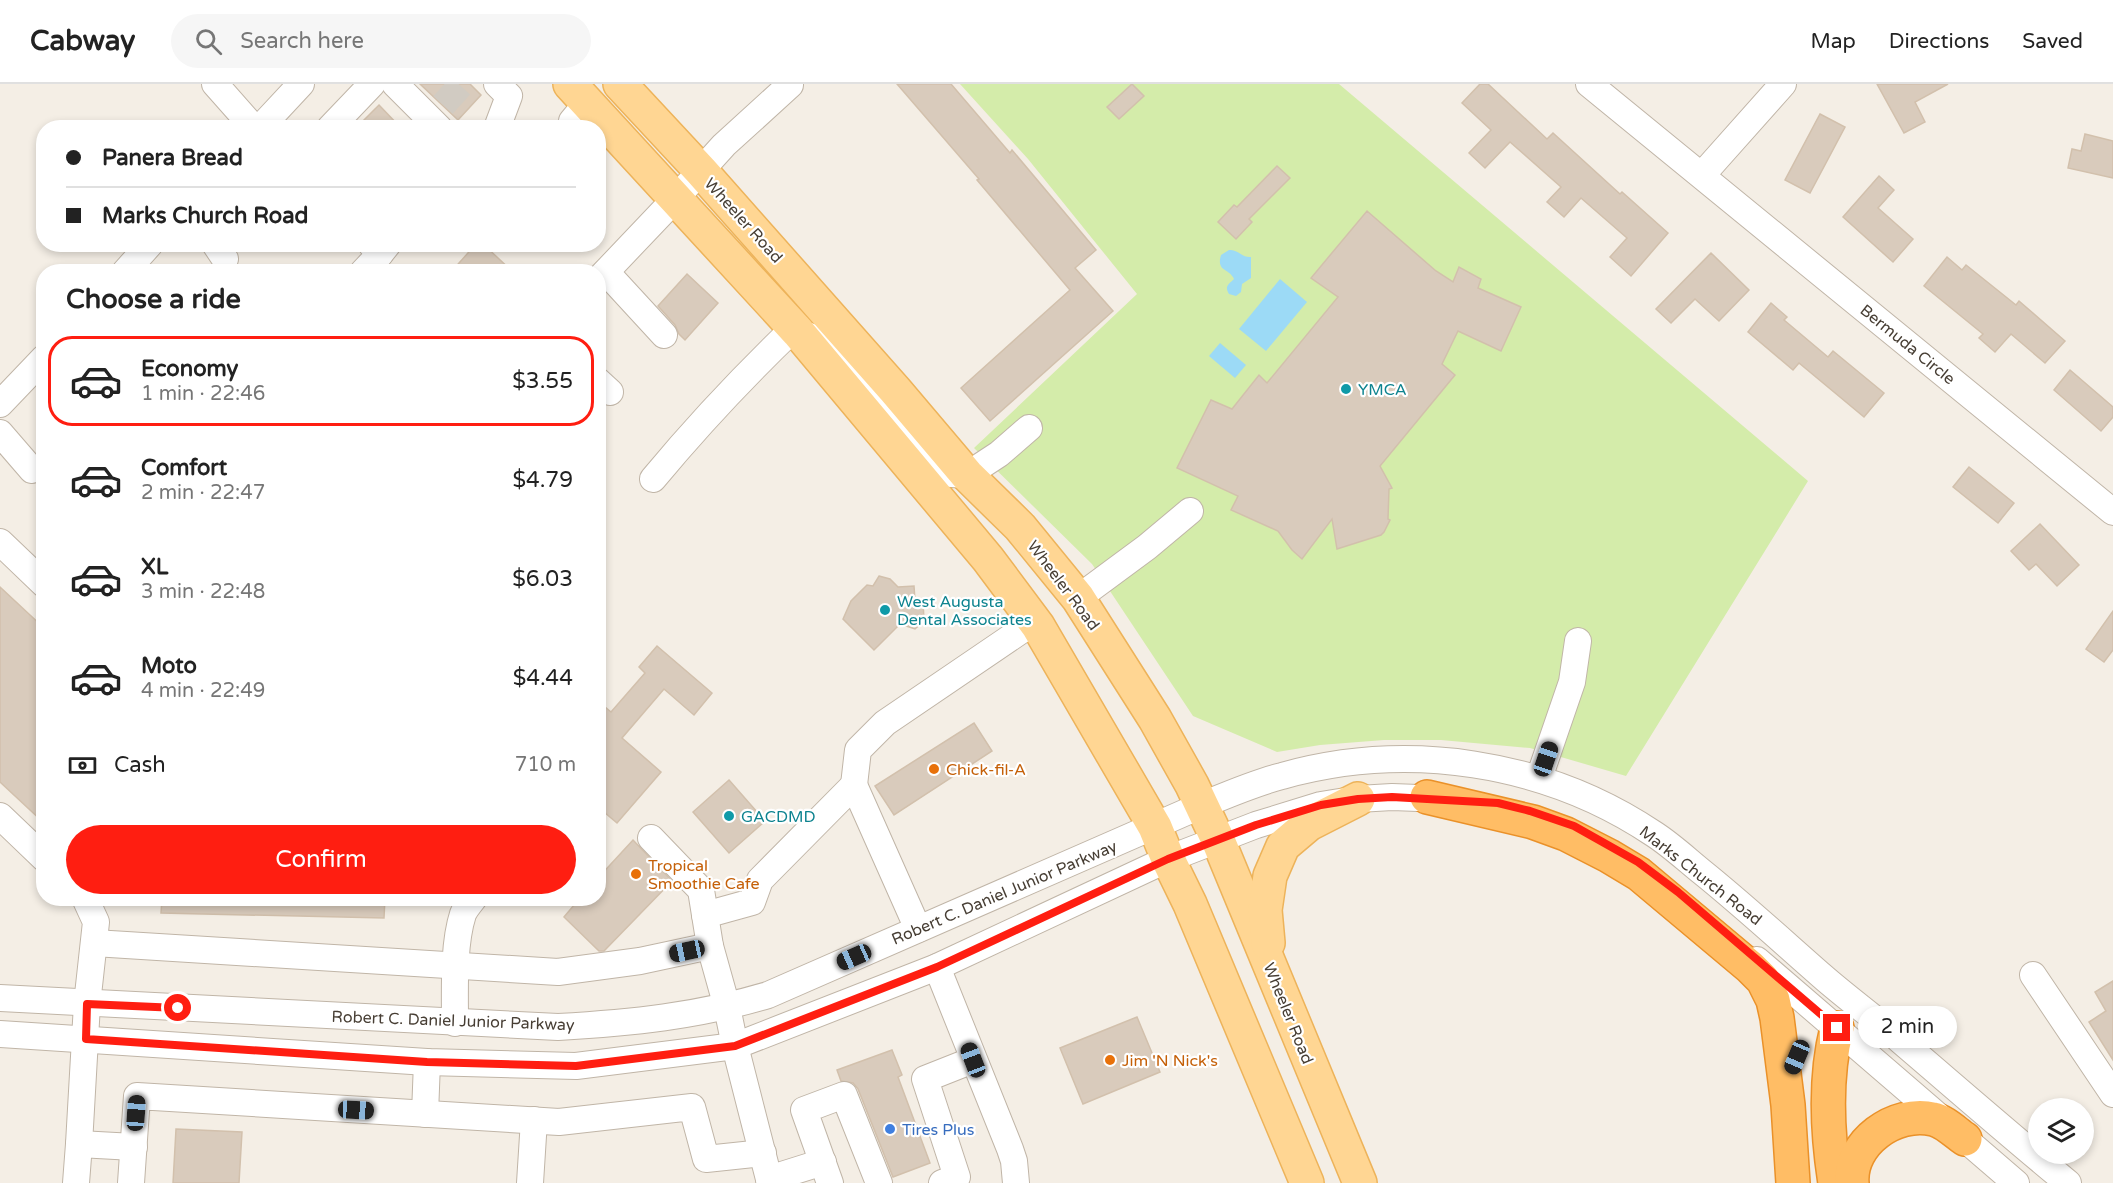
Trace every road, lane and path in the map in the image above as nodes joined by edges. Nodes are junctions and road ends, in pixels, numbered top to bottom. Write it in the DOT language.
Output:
graph roads {
  1 [pos="215,84"];
  2 [pos="301,84"];
  3 [pos="372,84"];
  4 [pos="497,84"];
  5 [pos="620,84"];
  6 [pos="1589,84"];
  7 [pos="1783,84"];
  8 [pos="790,85"];
  9 [pos="404,87"];
  10 [pos="576,103"];
  11 [pos="437,117"];
  12 [pos="247,120"];
  13 [pos="267,120"];
  14 [pos="338,120"];
  15 [pos="354,120"];
  16 [pos="499,120"];
  17 [pos="594,120"];
  18 [pos="606,132"];
  19 [pos="701,171"];
  20 [pos="1702,175"];
  21 [pos="676,198"];
  22 [pos="143,252"];
  23 [pos="132,264"];
  24 [pos="606,272"];
  25 [pos="606,280"];
  26 [pos="796,330"];
  27 [pos="664,335"];
  28 [pos="36,366"];
  29 [pos="0,404"];
  30 [pos="1029,428"];
  31 [pos="0,433"];
  32 [pos="32,470"];
  33 [pos="968,475"];
  34 [pos="653,479"];
  35 [pos="1190,511"];
  36 [pos="2113,512"];
  37 [pos="0,542"];
  38 [pos="36,576"];
  39 [pos="1078,598"];
  40 [pos="1035,621"];
  41 [pos="1578,641"];
  42 [pos="1539,778"];
  43 [pos="854,785"];
  44 [pos="1428,797"];
  45 [pos="1358,799"];
  46 [pos="1200,806"];
  47 [pos="0,816"];
  48 [pos="1155,827"];
  49 [pos="651,838"];
  50 [pos="1218,840"];
  51 [pos="36,850"];
  52 [pos="1168,859"];
  53 [pos="89,906"];
  54 [pos="468,906"];
  55 [pos="705,915"];
  56 [pos="918,929"];
  57 [pos="94,943"];
  58 [pos="710,946"];
  59 [pos="455,966"];
  60 [pos="937,967"];
  61 [pos="1270,969"];
  62 [pos="2033,975"];
  63 [pos="0,998"];
  64 [pos="87,1004"];
  65 [pos="728,1007"];
  66 [pos="1846,1016"];
  67 [pos="454,1023"];
  68 [pos="0,1034"];
  69 [pos="86,1039"];
  70 [pos="735,1046"];
  71 [pos="973,1060"];
  72 [pos="427,1062"];
  73 [pos="2113,1094"];
  74 [pos="1788,1105"];
  75 [pos="425,1114"];
  76 [pos="534,1120"];
  77 [pos="1965,1138"];
  78 [pos="79,1144"];
  79 [pos="134,1147"];
  80 [pos="762,1153"];
  81 [pos="826,1173"];
  82 [pos="769,1181"];
  83 [pos="76,1183"];
  84 [pos="131,1183"];
  85 [pos="530,1183"];
  86 [pos="879,1183"];
  87 [pos="942,1183"];
  88 [pos="1017,1183"];
  89 [pos="1307,1183"];
  90 [pos="1360,1183"];
  91 [pos="1793,1183"];
  92 [pos="1835,1183"];
  93 [pos="1852,1183"];
  94 [pos="2016,1183"];
  95 [pos="2068,1183"];
  1 -- 12 [label="street"];
  2 -- 13 [label="street"];
  3 -- 14 [label="street"];
  3 -- 15 [label="street"];
  4 -- 16 [label="street"];
  5 -- 19 [label="main road, Wheeler Road"];
  6 -- 20 [label="street, Bermuda Circle"];
  7 -- 20 [label="street"];
  8 -- 19 [label="street"];
  9 -- 11 [label="street"];
  10 -- 17 [label="main road"];
  18 -- 21 [label="main road"];
  19 -- 21 [label="street"];
  19 -- 33 [label="main road, Wheeler Road"];
  20 -- 36 [label="street, Bermuda Circle"];
  21 -- 24 [label="street"];
  21 -- 26 [label="main road"];
  22 -- 23 [label="street"];
  25 -- 27 [label="street"];
  26 -- 33 [label="street"];
  26 -- 34 [label="street"];
  26 -- 40 [label="main road"];
  28 -- 29 [label="street"];
  30 -- 33 [label="street"];
  31 -- 32 [label="street"];
  33 -- 39 [label="main road, Wheeler Road"];
  35 -- 39 [label="street"];
  37 -- 38 [label="street"];
  39 -- 46 [label="main road, Wheeler Road"];
  40 -- 43 [label="street"];
  40 -- 48 [label="main road"];
  41 -- 42 [label="street"];
  42 -- 46 [label="street, Marks Church Road"];
  42 -- 66 [label="street, Marks Church Road"];
  43 -- 55 [label="street"];
  43 -- 56 [label="street"];
  44 -- 45 [label="street, Marks Church Road"];
  44 -- 66 [label="street, Marks Church Road"];
  44 -- 74 [label="highway"];
  45 -- 50 [label="street, Marks Church Road"];
  45 -- 61 [label="main road"];
  46 -- 48 [label="street, Marks Church Road"];
  46 -- 50 [label="main road, Wheeler Road"];
  47 -- 51 [label="street"];
  48 -- 52 [label="main road"];
  48 -- 56 [label="street, Robert C. Daniel Junior Parkway"];
  49 -- 55 [label="street"];
  50 -- 52 [label="street, Marks Church Road"];
  50 -- 61 [label="main road, Wheeler Road"];
  52 -- 60 [label="street"];
  52 -- 89 [label="main road"];
  53 -- 57 [label="street"];
  54 -- 59 [label="street"];
  55 -- 58 [label="street"];
  56 -- 65 [label="street, Robert C. Daniel Junior Parkway"];
  57 -- 59 [label="street"];
  57 -- 64 [label="street"];
  58 -- 59 [label="street"];
  58 -- 65 [label="street"];
  59 -- 67 [label="street"];
  60 -- 70 [label="street"];
  60 -- 71 [label="street"];
  61 -- 90 [label="main road, Wheeler Road"];
  62 -- 73 [label="street"];
  63 -- 64 [label="street, Robert C. Daniel Junior Parkway"];
  64 -- 67 [label="street, Robert C. Daniel Junior Parkway"];
  64 -- 69 [label="street"];
  65 -- 67 [label="street, Robert C. Daniel Junior Parkway"];
  65 -- 70 [label="street"];
  66 -- 74 [label="highway"];
  66 -- 77 [label="street, Marks Church Road"];
  66 -- 92 [label="highway"];
  66 -- 95 [label="street, Marks Church Road"];
  68 -- 69 [label="street"];
  69 -- 72 [label="street"];
  69 -- 78 [label="street"];
  70 -- 72 [label="street"];
  70 -- 80 [label="street"];
  71 -- 87 [label="street"];
  71 -- 88 [label="street"];
  72 -- 75 [label="street"];
  74 -- 91 [label="highway"];
  75 -- 76 [label="street"];
  75 -- 79 [label="street"];
  76 -- 80 [label="street"];
  76 -- 85 [label="street"];
  77 -- 93 [label="highway"];
  77 -- 94 [label="street, Marks Church Road"];
  78 -- 79 [label="street"];
  78 -- 83 [label="street"];
  79 -- 84 [label="street"];
  80 -- 82 [label="street"];
  81 -- 82 [label="street"];
  81 -- 86 [label="street"];
}
